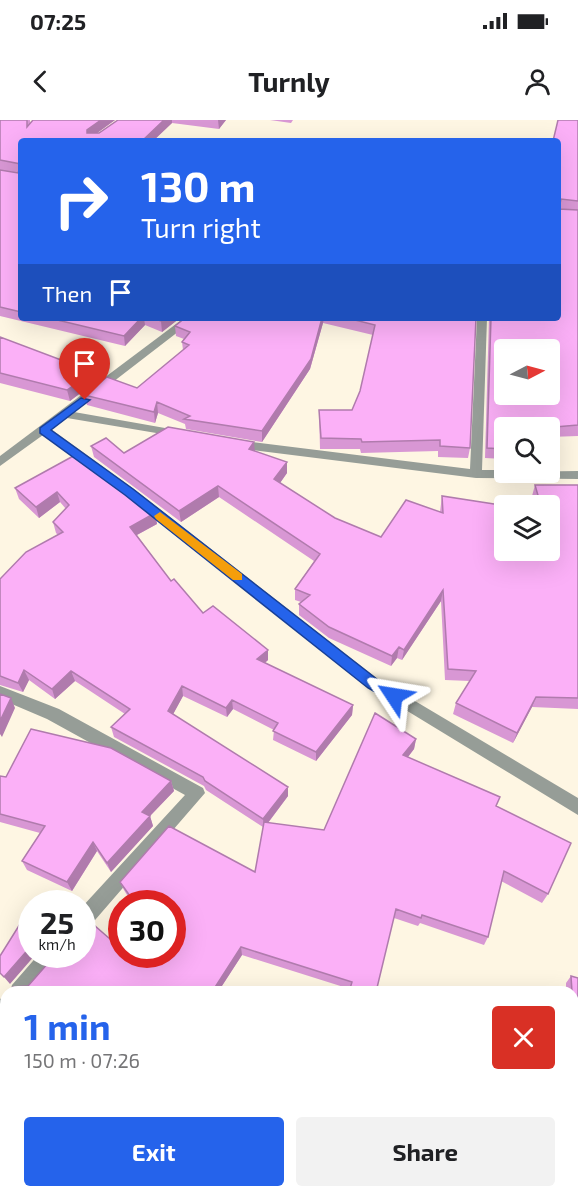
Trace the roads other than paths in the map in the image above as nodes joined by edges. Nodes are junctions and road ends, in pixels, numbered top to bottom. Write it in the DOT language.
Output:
graph roads {
  1 [pos="187,321"];
  2 [pos="482,321"];
  3 [pos="67,414"];
  4 [pos="44,430"];
  5 [pos="193,436"];
  6 [pos="227,442"];
  7 [pos="0,462"];
  8 [pos="476,474"];
  9 [pos="578,475"];
  10 [pos="0,692"];
  11 [pos="578,807"];
  12 [pos="96,905"];
  13 [pos="40,968"];
  14 [pos="24,986"];
  1 -- 3 [label="street"];
  2 -- 8 [label="street"];
  3 -- 4 [label="street"];
  3 -- 5 [label="street"];
  4 -- 7 [label="street"];
  4 -- 11 [label="street"];
  6 -- 8 [label="street"];
  8 -- 9 [label="street"];
  10 -- 12 [label="street"];
  13 -- 14 [label="street"];
}
